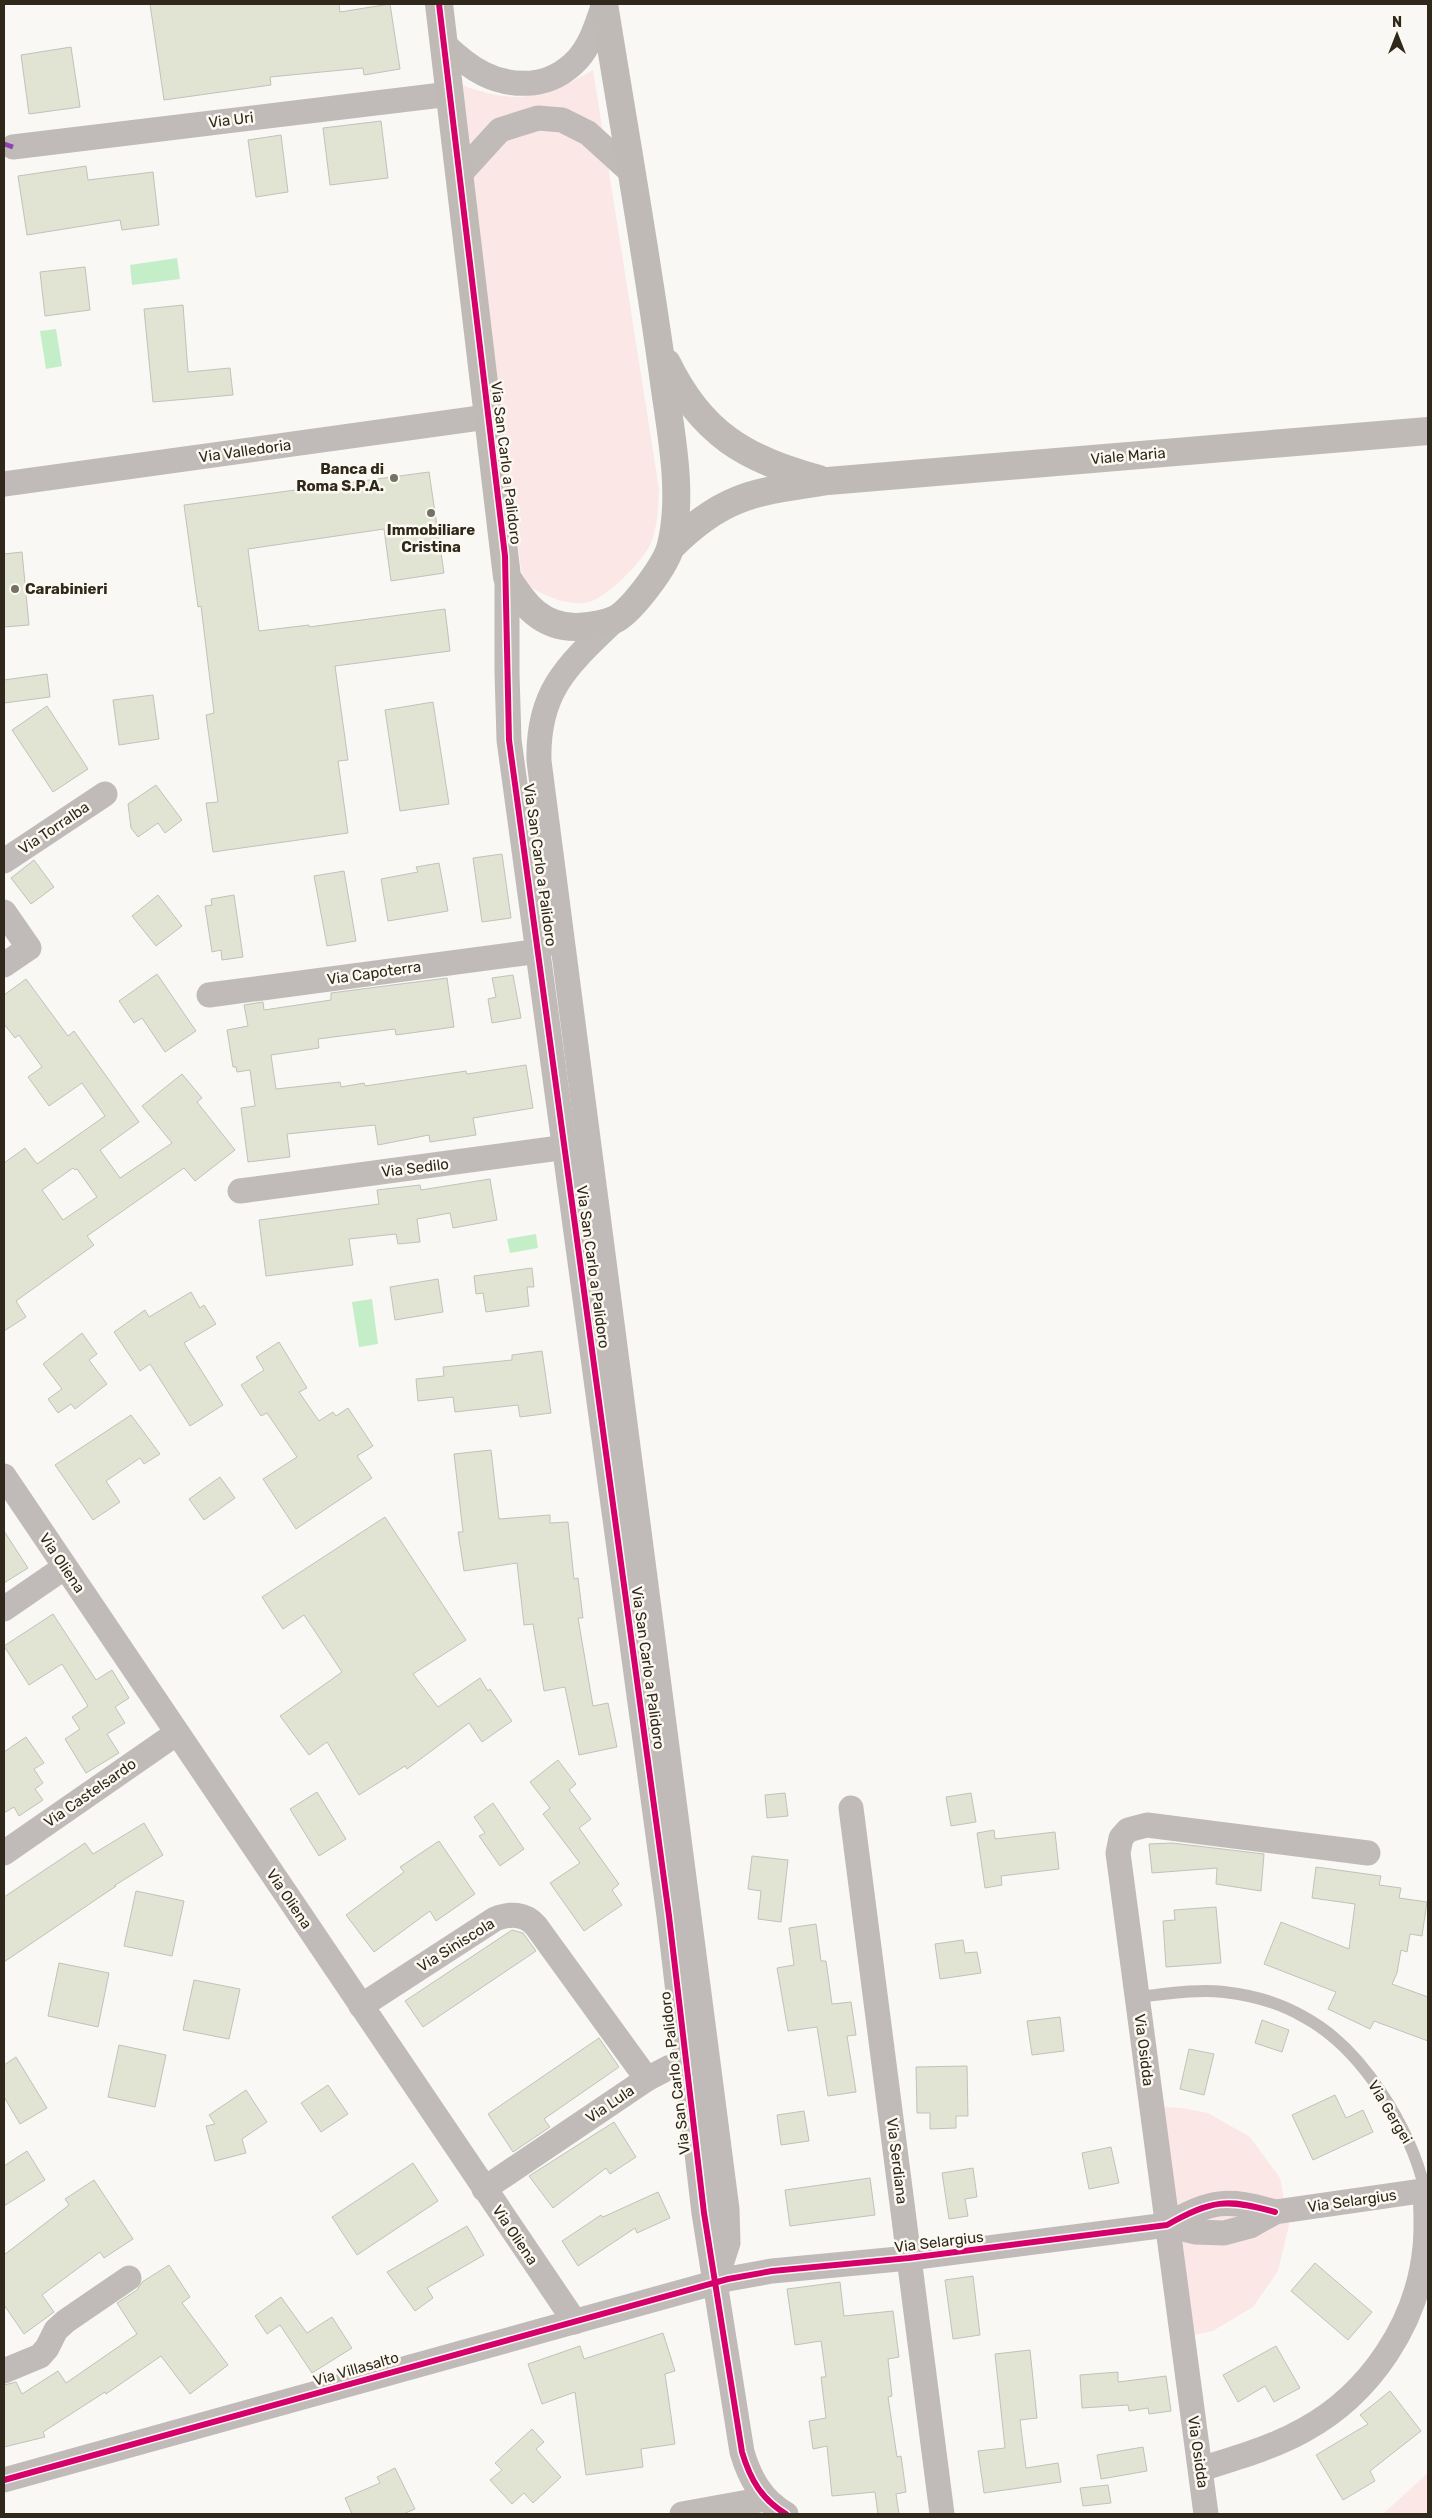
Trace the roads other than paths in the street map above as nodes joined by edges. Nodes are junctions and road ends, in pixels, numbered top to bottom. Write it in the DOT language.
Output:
graph roads {
  1 [pos="439,4"];
  2 [pos="604,4"];
  3 [pos="444,44"];
  4 [pos="450,94"];
  5 [pos="13,147"];
  6 [pos="631,172"];
  7 [pos="459,174"];
  8 [pos="659,347"];
  9 [pos="487,417"];
  10 [pos="1428,431"];
  11 [pos="828,481"];
  12 [pos="4,484"];
  13 [pos="671,547"];
  14 [pos="507,577"];
  15 [pos="617,618"];
  16 [pos="105,794"];
  17 [pos="4,862"];
  18 [pos="4,912"];
  19 [pos="540,951"];
  20 [pos="4,966"];
  21 [pos="209,995"];
  22 [pos="589,1143"];
  23 [pos="565,1149"];
  24 [pos="240,1191"];
  25 [pos="4,1476"];
  26 [pos="65,1567"];
  27 [pos="4,1609"];
  28 [pos="177,1733"];
  29 [pos="850,1808"];
  30 [pos="4,1853"];
  31 [pos="1368,1853"];
  32 [pos="567,1968"];
  33 [pos="1137,1997"];
  34 [pos="361,2006"];
  35 [pos="688,2064"];
  36 [pos="647,2079"];
  37 [pos="484,2189"];
  38 [pos="1427,2190"];
  39 [pos="1167,2225"];
  40 [pos="910,2258"];
  41 [pos="129,2278"];
  42 [pos="715,2282"];
  43 [pos="575,2322"];
  44 [pos="4,2371"];
  45 [pos="1200,2469"];
  46 [pos="4,2480"];
  47 [pos="765,2499"];
  48 [pos="682,2514"];
  49 [pos="786,2514"];
  50 [pos="942,2514"];
  51 [pos="1206,2514"];
  1 -- 3 [label="street, Via San Carlo a Palidoro"];
  2 -- 3 [label="street, Via San Carlo a Palidoro"];
  2 -- 6 [label="street, Via San Carlo a Palidoro"];
  3 -- 4 [label="street, Via San Carlo a Palidoro"];
  4 -- 5 [label="street, Via Uri"];
  4 -- 7 [label="street, Via San Carlo a Palidoro"];
  6 -- 7 [label="street"];
  6 -- 8 [label="street, Via San Carlo a Palidoro"];
  7 -- 9 [label="street, Via San Carlo a Palidoro"];
  8 -- 11 [label="street, Viale Maria"];
  8 -- 13 [label="street, Via San Carlo a Palidoro"];
  9 -- 12 [label="street, Via Valledoria"];
  9 -- 14 [label="street, Via San Carlo a Palidoro"];
  10 -- 11 [label="street, Viale Maria"];
  11 -- 13 [label="street, Viale Maria"];
  13 -- 15 [label="street, Via San Carlo a Palidoro"];
  14 -- 15 [label="street, Via San Carlo a Palidoro"];
  14 -- 19 [label="street, Via San Carlo a Palidoro"];
  15 -- 22 [label="street, Via San Carlo a Palidoro"];
  16 -- 17 [label="street, Via Torralba"];
  18 -- 20 [label="street"];
  19 -- 21 [label="street, Via Capoterra"];
  19 -- 23 [label="street, Via San Carlo a Palidoro"];
  22 -- 23 [label="street, Via Sedilo"];
  22 -- 42 [label="street, Via San Carlo a Palidoro"];
  23 -- 24 [label="street, Via Sedilo"];
  23 -- 35 [label="street, Via San Carlo a Palidoro"];
  25 -- 26 [label="street, Via Oliena"];
  26 -- 27 [label="street"];
  26 -- 28 [label="street, Via Oliena"];
  28 -- 30 [label="street, Via Castelsardo"];
  28 -- 34 [label="street, Via Oliena"];
  29 -- 40 [label="street, Via Serdiana"];
  31 -- 33 [label="street, Via Osidda"];
  32 -- 34 [label="street, Via Siniscola"];
  32 -- 36 [label="street, Via Lula"];
  33 -- 38 [label="lane, Via Gergei"];
  33 -- 39 [label="street, Via Osidda"];
  34 -- 37 [label="street, Via Oliena"];
  35 -- 36 [label="street"];
  35 -- 42 [label="street, Via San Carlo a Palidoro"];
  36 -- 37 [label="street, Via Lula"];
  37 -- 43 [label="street, Via Oliena"];
  38 -- 39 [label="street, Via Selargius"];
  38 -- 45 [label="street, Via Gergei"];
  39 -- 40 [label="street, Via Selargius"];
  39 -- 45 [label="street, Via Osidda"];
  40 -- 42 [label="street, Via Selargius"];
  40 -- 50 [label="street, Via Serdiana"];
  41 -- 44 [label="street"];
  42 -- 43 [label="street, Via Villasalto"];
  42 -- 47 [label="street, Via San Carlo a Palidoro"];
  43 -- 46 [label="street, Via Villasalto"];
  45 -- 51 [label="street, Via Osidda"];
  47 -- 48 [label="street"];
  47 -- 49 [label="street, Via San Carlo a Palidoro"];
}
